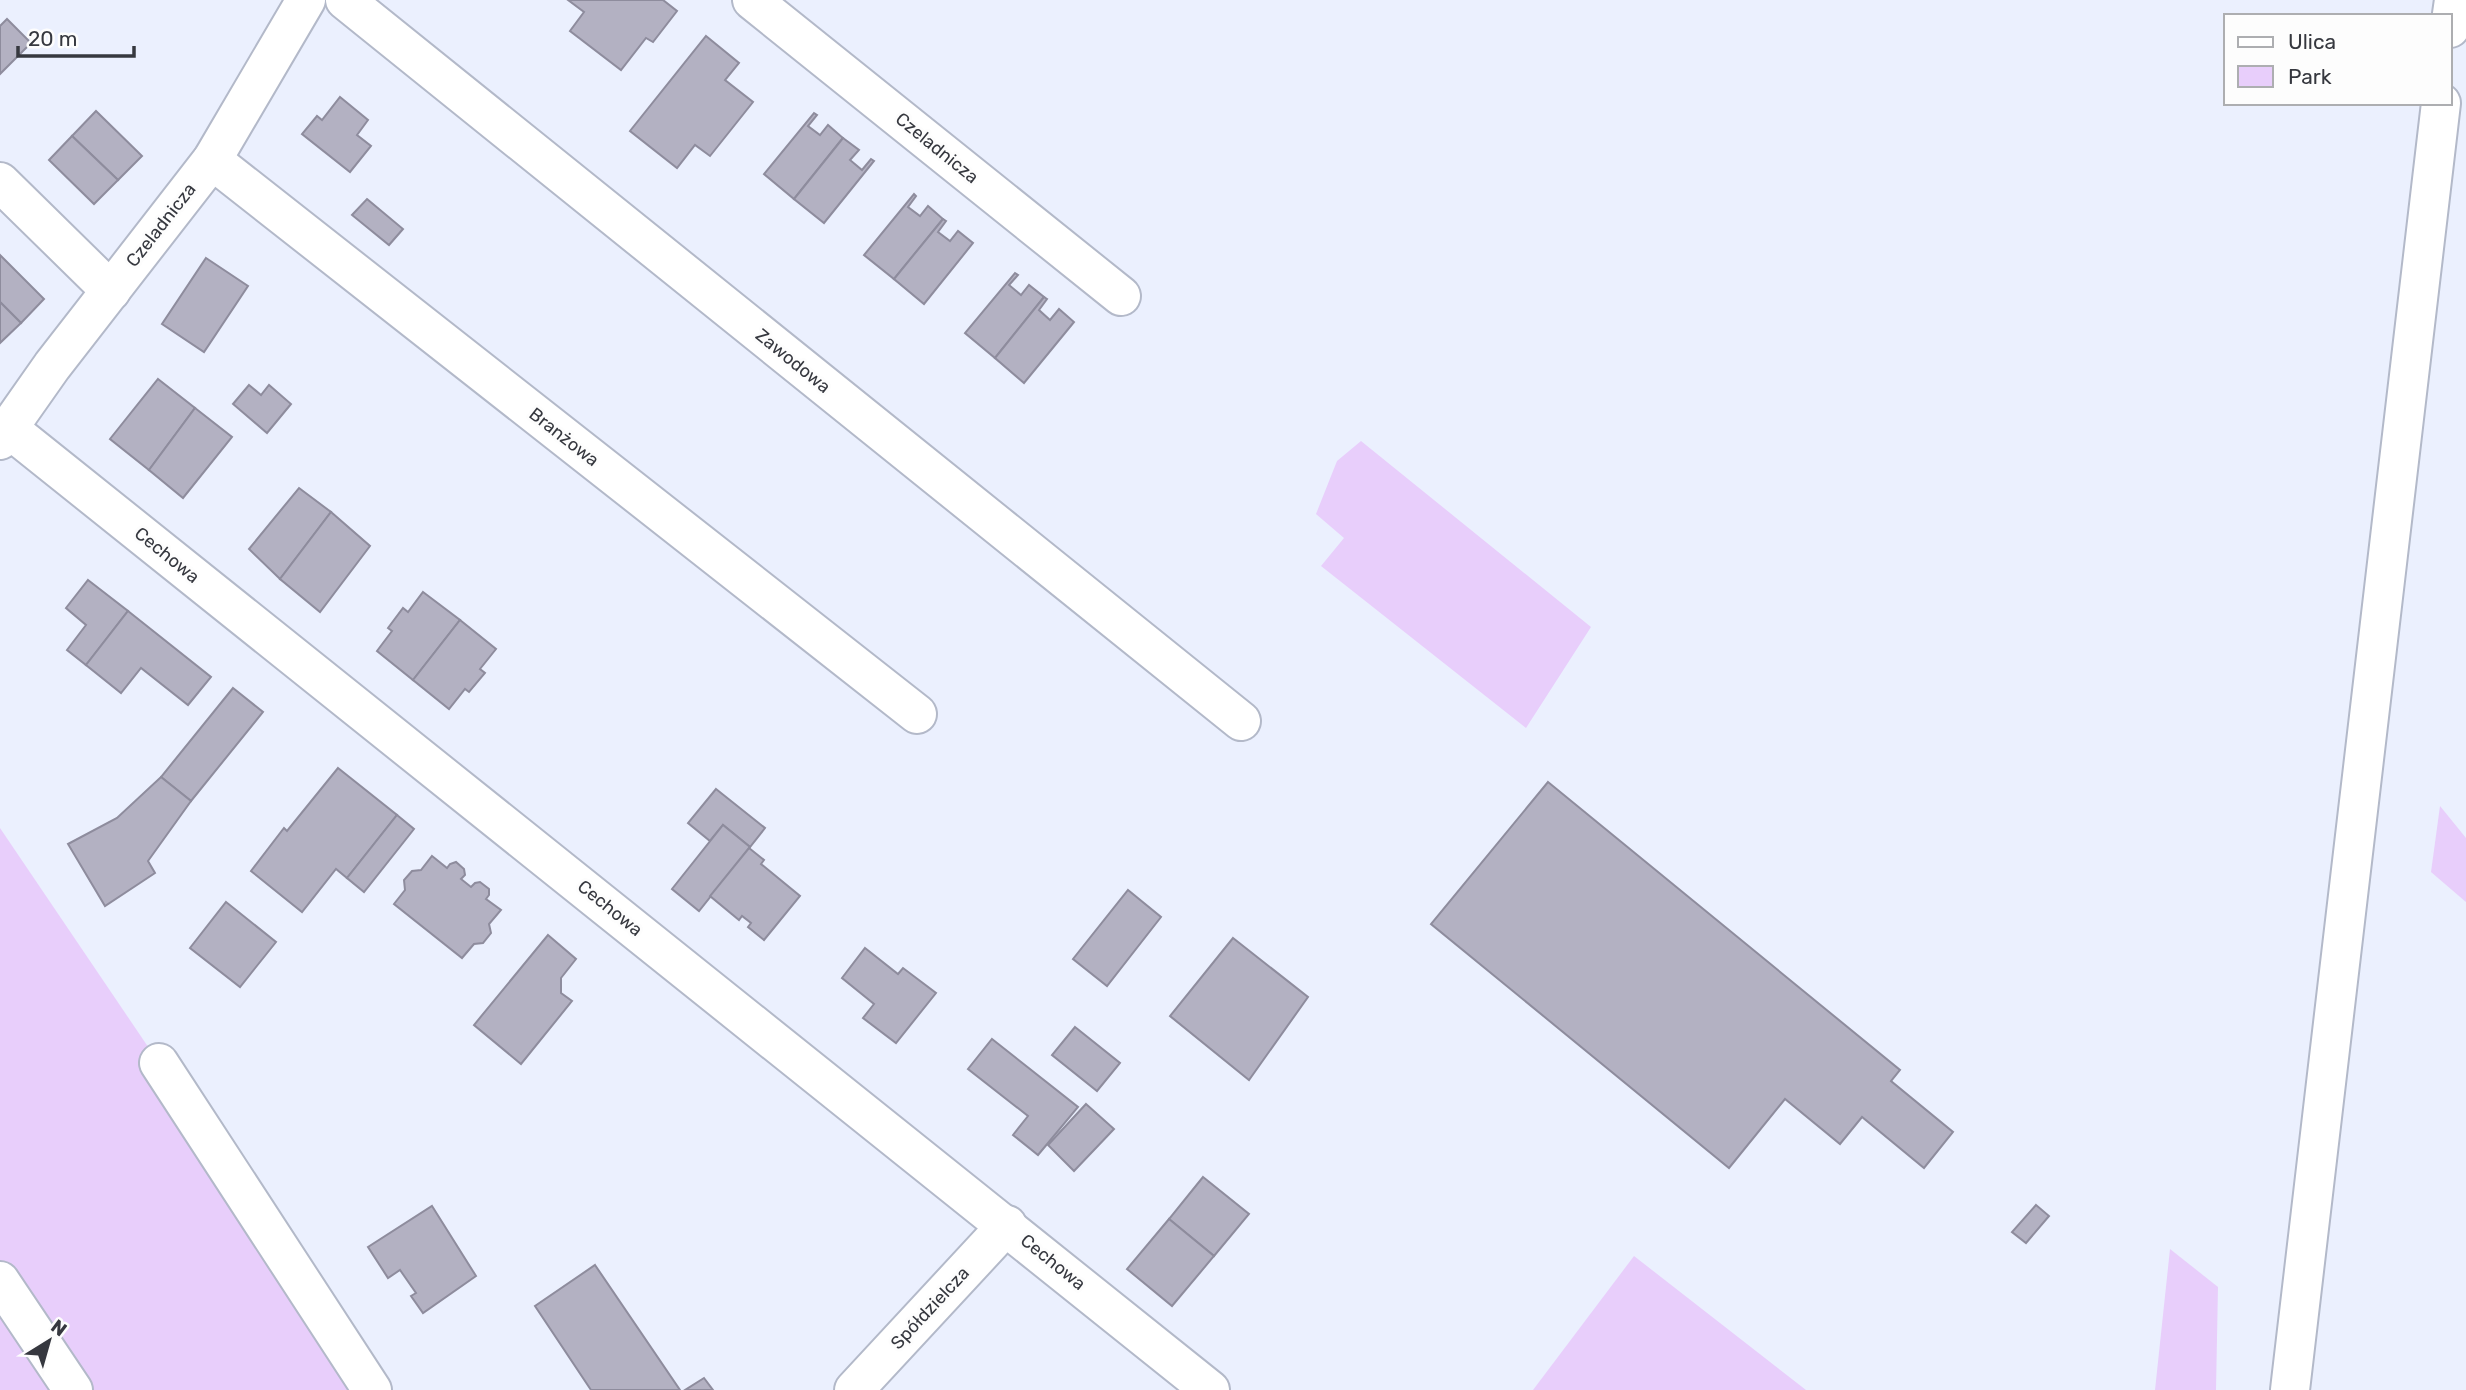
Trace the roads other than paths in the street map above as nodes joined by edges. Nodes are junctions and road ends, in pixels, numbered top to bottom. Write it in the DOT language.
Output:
graph roads {
  1 [pos="306,0"];
  2 [pos="345,0"];
  3 [pos="752,0"];
  4 [pos="2441,105"];
  5 [pos="212,160"];
  6 [pos="0,182"];
  7 [pos="111,291"];
  8 [pos="1121,296"];
  9 [pos="4,434"];
  10 [pos="917,714"];
  11 [pos="1241,721"];
  12 [pos="159,1063"];
  13 [pos="1007,1225"];
  14 [pos="0,1281"];
  15 [pos="73,1390"];
  16 [pos="372,1390"];
  17 [pos="854,1390"];
  18 [pos="1210,1390"];
  19 [pos="2290,1390"];
  1 -- 5 [label="street, Czeladnicza"];
  2 -- 11 [label="street, Zawodowa"];
  3 -- 8 [label="street, Czeladnicza"];
  4 -- 19 [label="street"];
  5 -- 7 [label="street, Czeladnicza"];
  5 -- 10 [label="street, Branżowa"];
  6 -- 7 [label="street"];
  7 -- 9 [label="street, Czeladnicza"];
  9 -- 13 [label="street, Cechowa"];
  12 -- 16 [label="street"];
  13 -- 17 [label="street, Spółdzielcza"];
  13 -- 18 [label="street, Cechowa"];
  14 -- 15 [label="street"];
}
